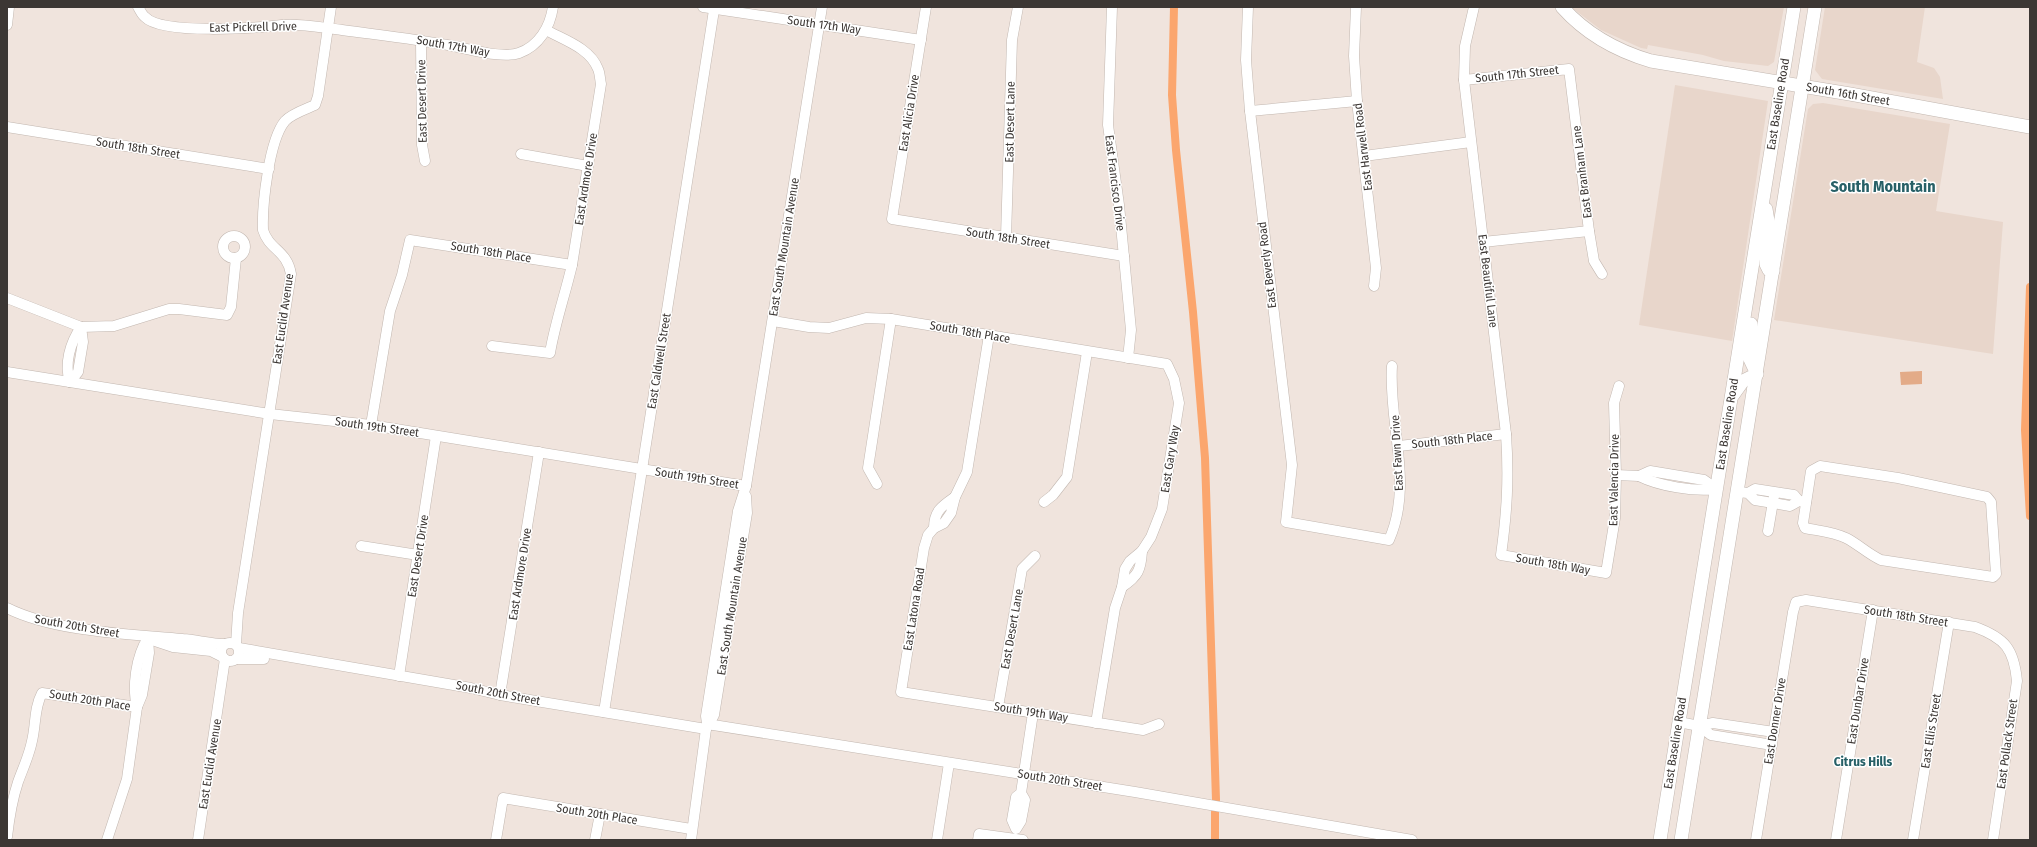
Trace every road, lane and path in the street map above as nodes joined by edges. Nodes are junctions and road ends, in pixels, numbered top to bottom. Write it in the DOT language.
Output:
graph roads {
  1 [pos="9,7"];
  2 [pos="138,7"];
  3 [pos="331,7"];
  4 [pos="553,7"];
  5 [pos="703,7"];
  6 [pos="822,7"];
  7 [pos="926,7"];
  8 [pos="1018,7"];
  9 [pos="1112,7"];
  10 [pos="1248,7"];
  11 [pos="1356,7"];
  12 [pos="1474,7"];
  13 [pos="1562,7"];
  14 [pos="1794,7"];
  15 [pos="1815,7"];
  16 [pos="714,10"];
  17 [pos="819,24"];
  18 [pos="7,25"];
  19 [pos="328,29"];
  20 [pos="546,30"];
  21 [pos="421,40"];
  22 [pos="921,40"];
  23 [pos="1569,69"];
  24 [pos="1464,80"];
  25 [pos="1782,83"];
  26 [pos="1803,86"];
  27 [pos="1357,101"];
  28 [pos="1250,111"];
  29 [pos="2030,126"];
  30 [pos="7,127"];
  31 [pos="1471,142"];
  32 [pos="521,154"];
  33 [pos="1364,156"];
  34 [pos="425,162"];
  35 [pos="588,166"];
  36 [pos="269,169"];
  37 [pos="1763,198"];
  38 [pos="892,219"];
  39 [pos="1589,231"];
  40 [pos="1006,237"];
  41 [pos="1483,242"];
  42 [pos="1124,256"];
  43 [pos="236,258"];
  44 [pos="572,265"];
  45 [pos="1773,271"];
  46 [pos="1602,274"];
  47 [pos="1374,286"];
  48 [pos="1747,297"];
  49 [pos="7,298"];
  50 [pos="891,319"];
  51 [pos="773,321"];
  52 [pos="80,327"];
  53 [pos="989,335"];
  54 [pos="492,346"];
  55 [pos="70,351"];
  56 [pos="1087,352"];
  57 [pos="81,353"];
  58 [pos="1128,358"];
  59 [pos="1167,364"];
  60 [pos="1392,366"];
  61 [pos="7,372"];
  62 [pos="1757,374"];
  63 [pos="70,382"];
  64 [pos="1619,386"];
  65 [pos="1731,398"];
  66 [pos="270,414"];
  67 [pos="371,425"];
  68 [pos="1506,434"];
  69 [pos="436,436"];
  70 [pos="1398,446"];
  71 [pos="539,452"];
  72 [pos="642,469"];
  73 [pos="1616,475"];
  74 [pos="877,484"];
  75 [pos="746,486"];
  76 [pos="1717,489"];
  77 [pos="1775,492"];
  78 [pos="1743,493"];
  79 [pos="1803,501"];
  80 [pos="1044,502"];
  81 [pos="1773,503"];
  82 [pos="1768,531"];
  83 [pos="1389,540"];
  84 [pos="361,546"];
  85 [pos="418,555"];
  86 [pos="1501,555"];
  87 [pos="1034,556"];
  88 [pos="1606,573"];
  89 [pos="1796,602"];
  90 [pos="7,608"];
  91 [pos="1873,610"];
  92 [pos="1949,622"];
  93 [pos="148,638"];
  94 [pos="232,645"];
  95 [pos="2008,649"];
  96 [pos="290,658"];
  97 [pos="229,659"];
  98 [pos="399,676"];
  99 [pos="901,692"];
  100 [pos="500,695"];
  101 [pos="998,707"];
  102 [pos="137,708"];
  103 [pos="604,712"];
  104 [pos="1033,713"];
  105 [pos="1678,722"];
  106 [pos="1096,723"];
  107 [pos="1159,724"];
  108 [pos="707,726"];
  109 [pos="1700,726"];
  110 [pos="1740,727"];
  111 [pos="1774,732"];
  112 [pos="1738,740"];
  113 [pos="1772,745"];
  114 [pos="949,763"];
  115 [pos="1023,774"];
  116 [pos="600,814"];
  117 [pos="691,829"];
  118 [pos="1018,836"];
  119 [pos="7,837"];
  120 [pos="107,840"];
  121 [pos="198,840"];
  122 [pos="496,840"];
  123 [pos="595,840"];
  124 [pos="690,840"];
  125 [pos="937,840"];
  126 [pos="978,840"];
  127 [pos="1412,840"];
  128 [pos="1660,840"];
  129 [pos="1681,840"];
  130 [pos="1756,840"];
  131 [pos="1836,840"];
  132 [pos="1913,840"];
  133 [pos="1993,840"];
  1 -- 18 [label="street"];
  2 -- 19 [label="street, East Pickrell Drive"];
  3 -- 19 [label="street, East Euclid Avenue"];
  4 -- 20 [label="street, South 17th Way"];
  5 -- 16 [label="street, South 17th Way"];
  6 -- 17 [label="street, East South Mountain Avenue"];
  7 -- 22 [label="street, East Alicia Drive"];
  8 -- 40 [label="street, East Desert Lane"];
  9 -- 42 [label="street, East Francisco Drive"];
  10 -- 28 [label="street, East Beverly Road"];
  11 -- 27 [label="street, East Harwell Road"];
  12 -- 24 [label="street, East Beautiful Lane"];
  13 -- 25 [label="main road, South 16th Street"];
  14 -- 25 [label="main road, East Baseline Road"];
  15 -- 26 [label="main road, East Baseline Road"];
  16 -- 17 [label="street, South 17th Way"];
  16 -- 72 [label="street, East Caldwell Street"];
  17 -- 22 [label="street, South 17th Way"];
  17 -- 51 [label="street, East South Mountain Avenue"];
  19 -- 21 [label="street, South 17th Way"];
  19 -- 36 [label="street, East Euclid Avenue"];
  20 -- 21 [label="street, South 17th Way"];
  20 -- 35 [label="street, East Ardmore Drive"];
  21 -- 34 [label="street, East Desert Drive"];
  22 -- 38 [label="street, East Alicia Drive"];
  23 -- 24 [label="street, South 17th Street"];
  23 -- 39 [label="street, East Branham Lane"];
  24 -- 31 [label="street, East Beautiful Lane"];
  25 -- 26 [label="main road, South 16th Street"];
  25 -- 37 [label="main road, East Baseline Road"];
  26 -- 29 [label="main road, South 16th Street"];
  26 -- 45 [label="main road, East Baseline Road"];
  27 -- 28 [label="street"];
  27 -- 33 [label="street, East Harwell Road"];
  28 -- 83 [label="street, East Beverly Road"];
  30 -- 36 [label="street, South 18th Street"];
  31 -- 33 [label="street"];
  31 -- 41 [label="street, East Beautiful Lane"];
  32 -- 35 [label="street"];
  33 -- 47 [label="street, East Harwell Road"];
  35 -- 44 [label="street, East Ardmore Drive"];
  36 -- 66 [label="street, East Euclid Avenue"];
  37 -- 45 [label="main road"];
  37 -- 48 [label="main road, East Baseline Road"];
  38 -- 40 [label="street, South 18th Street"];
  39 -- 41 [label="street"];
  39 -- 46 [label="street, East Branham Lane"];
  40 -- 42 [label="street, South 18th Street"];
  41 -- 68 [label="street, East Beautiful Lane"];
  42 -- 58 [label="street, East Francisco Drive"];
  43 -- 52 [label="street"];
  44 -- 54 [label="street, East Ardmore Drive"];
  44 -- 67 [label="street, South 18th Place"];
  45 -- 62 [label="main road, East Baseline Road"];
  48 -- 62 [label="main road"];
  48 -- 65 [label="main road, East Baseline Road"];
  49 -- 52 [label="street"];
  50 -- 51 [label="street, South 18th Place"];
  50 -- 53 [label="street, South 18th Place"];
  50 -- 74 [label="street"];
  51 -- 75 [label="street, East South Mountain Avenue"];
  52 -- 55 [label="street"];
  52 -- 57 [label="street"];
  53 -- 56 [label="street, South 18th Place"];
  53 -- 99 [label="street, East Latona Road"];
  55 -- 57 [label="street"];
  55 -- 63 [label="street"];
  56 -- 58 [label="street, South 18th Place"];
  56 -- 80 [label="street"];
  57 -- 63 [label="street"];
  58 -- 59 [label="street, South 18th Place"];
  59 -- 106 [label="street, East Gary Way"];
  60 -- 70 [label="street, East Fawn Drive"];
  61 -- 63 [label="street, South 19th Street"];
  62 -- 65 [label="main road"];
  62 -- 78 [label="main road, East Baseline Road"];
  63 -- 66 [label="street, South 19th Street"];
  64 -- 73 [label="street, East Valencia Drive"];
  65 -- 76 [label="main road, East Baseline Road"];
  66 -- 67 [label="street, South 19th Street"];
  66 -- 94 [label="street, East Euclid Avenue"];
  67 -- 69 [label="street, South 19th Street"];
  68 -- 70 [label="street, South 18th Place"];
  68 -- 86 [label="street, East Beautiful Lane"];
  69 -- 71 [label="street, South 19th Street"];
  69 -- 85 [label="street, East Desert Drive"];
  70 -- 83 [label="street, East Fawn Drive"];
  71 -- 72 [label="street, South 19th Street"];
  71 -- 100 [label="street, East Ardmore Drive"];
  72 -- 75 [label="street, South 19th Street"];
  72 -- 103 [label="street, East Caldwell Street"];
  73 -- 76 [label="street"];
  73 -- 88 [label="street, East Valencia Drive"];
  75 -- 108 [label="street, East South Mountain Avenue"];
  76 -- 78 [label="main road"];
  76 -- 105 [label="main road, East Baseline Road"];
  77 -- 78 [label="street"];
  77 -- 79 [label="street"];
  77 -- 81 [label="street"];
  78 -- 81 [label="street"];
  78 -- 109 [label="main road, East Baseline Road"];
  79 -- 79 [label="street"];
  79 -- 81 [label="street"];
  81 -- 82 [label="street"];
  84 -- 85 [label="street"];
  85 -- 98 [label="street, East Desert Drive"];
  86 -- 88 [label="street, South 18th Way"];
  87 -- 101 [label="street, East Desert Lane"];
  89 -- 91 [label="street, South 18th Street"];
  89 -- 111 [label="street, East Donner Drive"];
  90 -- 93 [label="street, South 20th Street"];
  91 -- 92 [label="street, South 18th Street"];
  91 -- 131 [label="street, East Dunbar Drive"];
  92 -- 95 [label="street, South 18th Street"];
  92 -- 132 [label="street, East Ellis Street"];
  93 -- 94 [label="street, South 20th Street"];
  93 -- 97 [label="street, South 20th Street"];
  93 -- 102 [label="street"];
  94 -- 96 [label="street, South 20th Street"];
  94 -- 97 [label="street"];
  94 -- 97 [label="street"];
  95 -- 133 [label="street, East Pollack Street"];
  96 -- 97 [label="street, South 20th Street"];
  96 -- 98 [label="street, South 20th Street"];
  97 -- 121 [label="street, East Euclid Avenue"];
  98 -- 100 [label="street, South 20th Street"];
  99 -- 101 [label="street, South 19th Way"];
  100 -- 103 [label="street, South 20th Street"];
  101 -- 104 [label="street, South 19th Way"];
  102 -- 119 [label="street, South 20th Place"];
  102 -- 120 [label="street"];
  103 -- 108 [label="street, South 20th Street"];
  104 -- 106 [label="street, South 19th Way"];
  104 -- 115 [label="street"];
  105 -- 109 [label="street"];
  105 -- 128 [label="main road, East Baseline Road"];
  106 -- 107 [label="street, South 19th Way"];
  108 -- 114 [label="street, South 20th Street"];
  108 -- 117 [label="street, East South Mountain Avenue"];
  109 -- 110 [label="street"];
  109 -- 112 [label="street"];
  109 -- 129 [label="main road, East Baseline Road"];
  110 -- 111 [label="street"];
  110 -- 112 [label="street"];
  111 -- 113 [label="street, East Donner Drive"];
  112 -- 113 [label="street"];
  113 -- 130 [label="street, East Donner Drive"];
  114 -- 115 [label="street, South 20th Street"];
  114 -- 125 [label="street"];
  115 -- 118 [label="street"];
  115 -- 127 [label="street, South 20th Street"];
  116 -- 117 [label="street, South 20th Place"];
  116 -- 122 [label="street, South 20th Place"];
  116 -- 123 [label="street"];
  117 -- 124 [label="street, East South Mountain Avenue"];
  118 -- 126 [label="street"];
}
